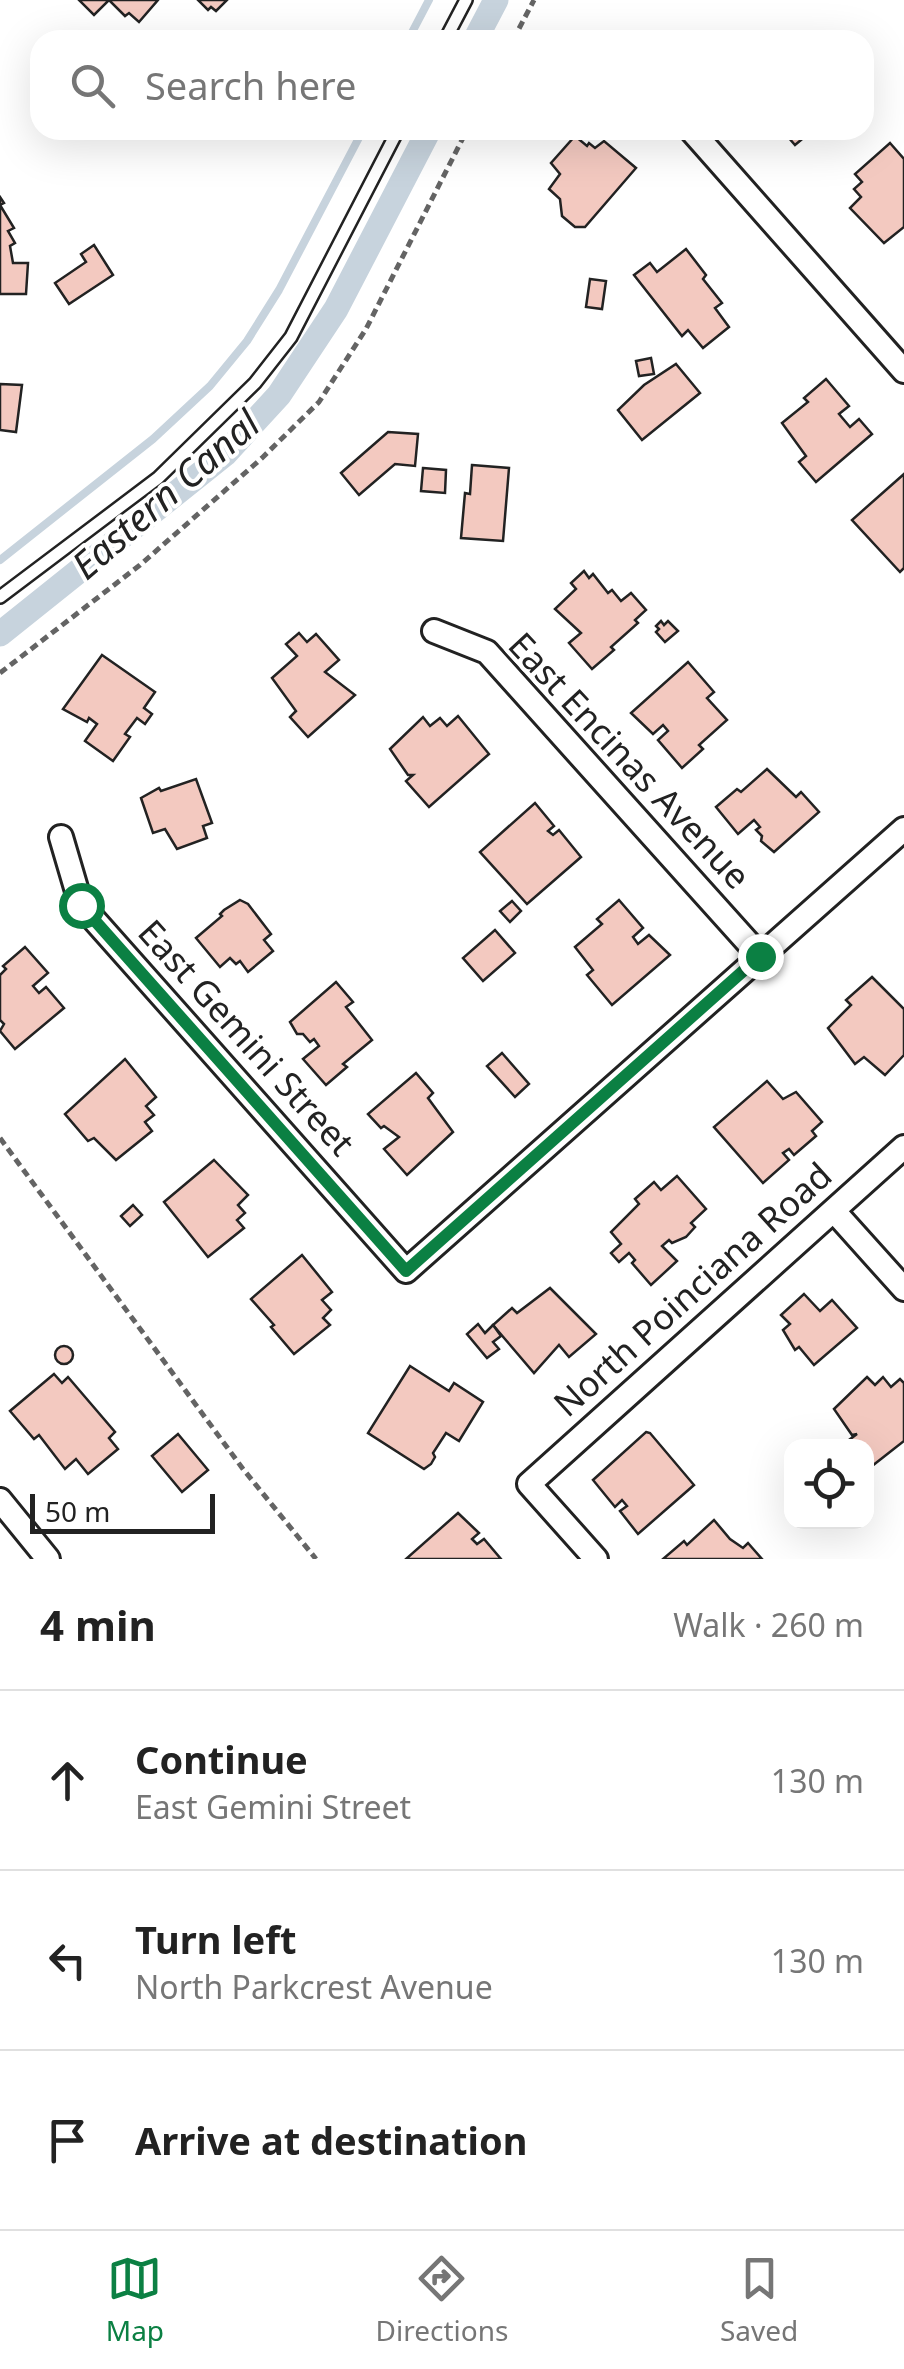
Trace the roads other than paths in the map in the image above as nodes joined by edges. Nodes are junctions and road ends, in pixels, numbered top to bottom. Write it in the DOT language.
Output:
graph roads {
  1 [pos="466,0"];
  2 [pos="450,30"];
  3 [pos="393,140"];
  4 [pos="700,140"];
  5 [pos="904,371"];
  6 [pos="0,596"];
  7 [pos="434,631"];
  8 [pos="904,829"];
  9 [pos="61,837"];
  10 [pos="760,956"];
  11 [pos="904,1147"];
  12 [pos="834,1211"];
  13 [pos="904,1289"];
  14 [pos="0,1500"];
  15 [pos="48,1559"];
  16 [pos="596,1559"];
  1 -- 2 [label="lane"];
  3 -- 6 [label="lane"];
  4 -- 5 [label="street"];
  7 -- 10 [label="street, East Encinas Avenue"];
  8 -- 10 [label="street"];
  9 -- 10 [label="street, East Gemini Street"];
  11 -- 12 [label="street, North Poinciana Road"];
  12 -- 13 [label="street"];
  12 -- 16 [label="street, North Poinciana Road"];
  14 -- 15 [label="street"];
}
